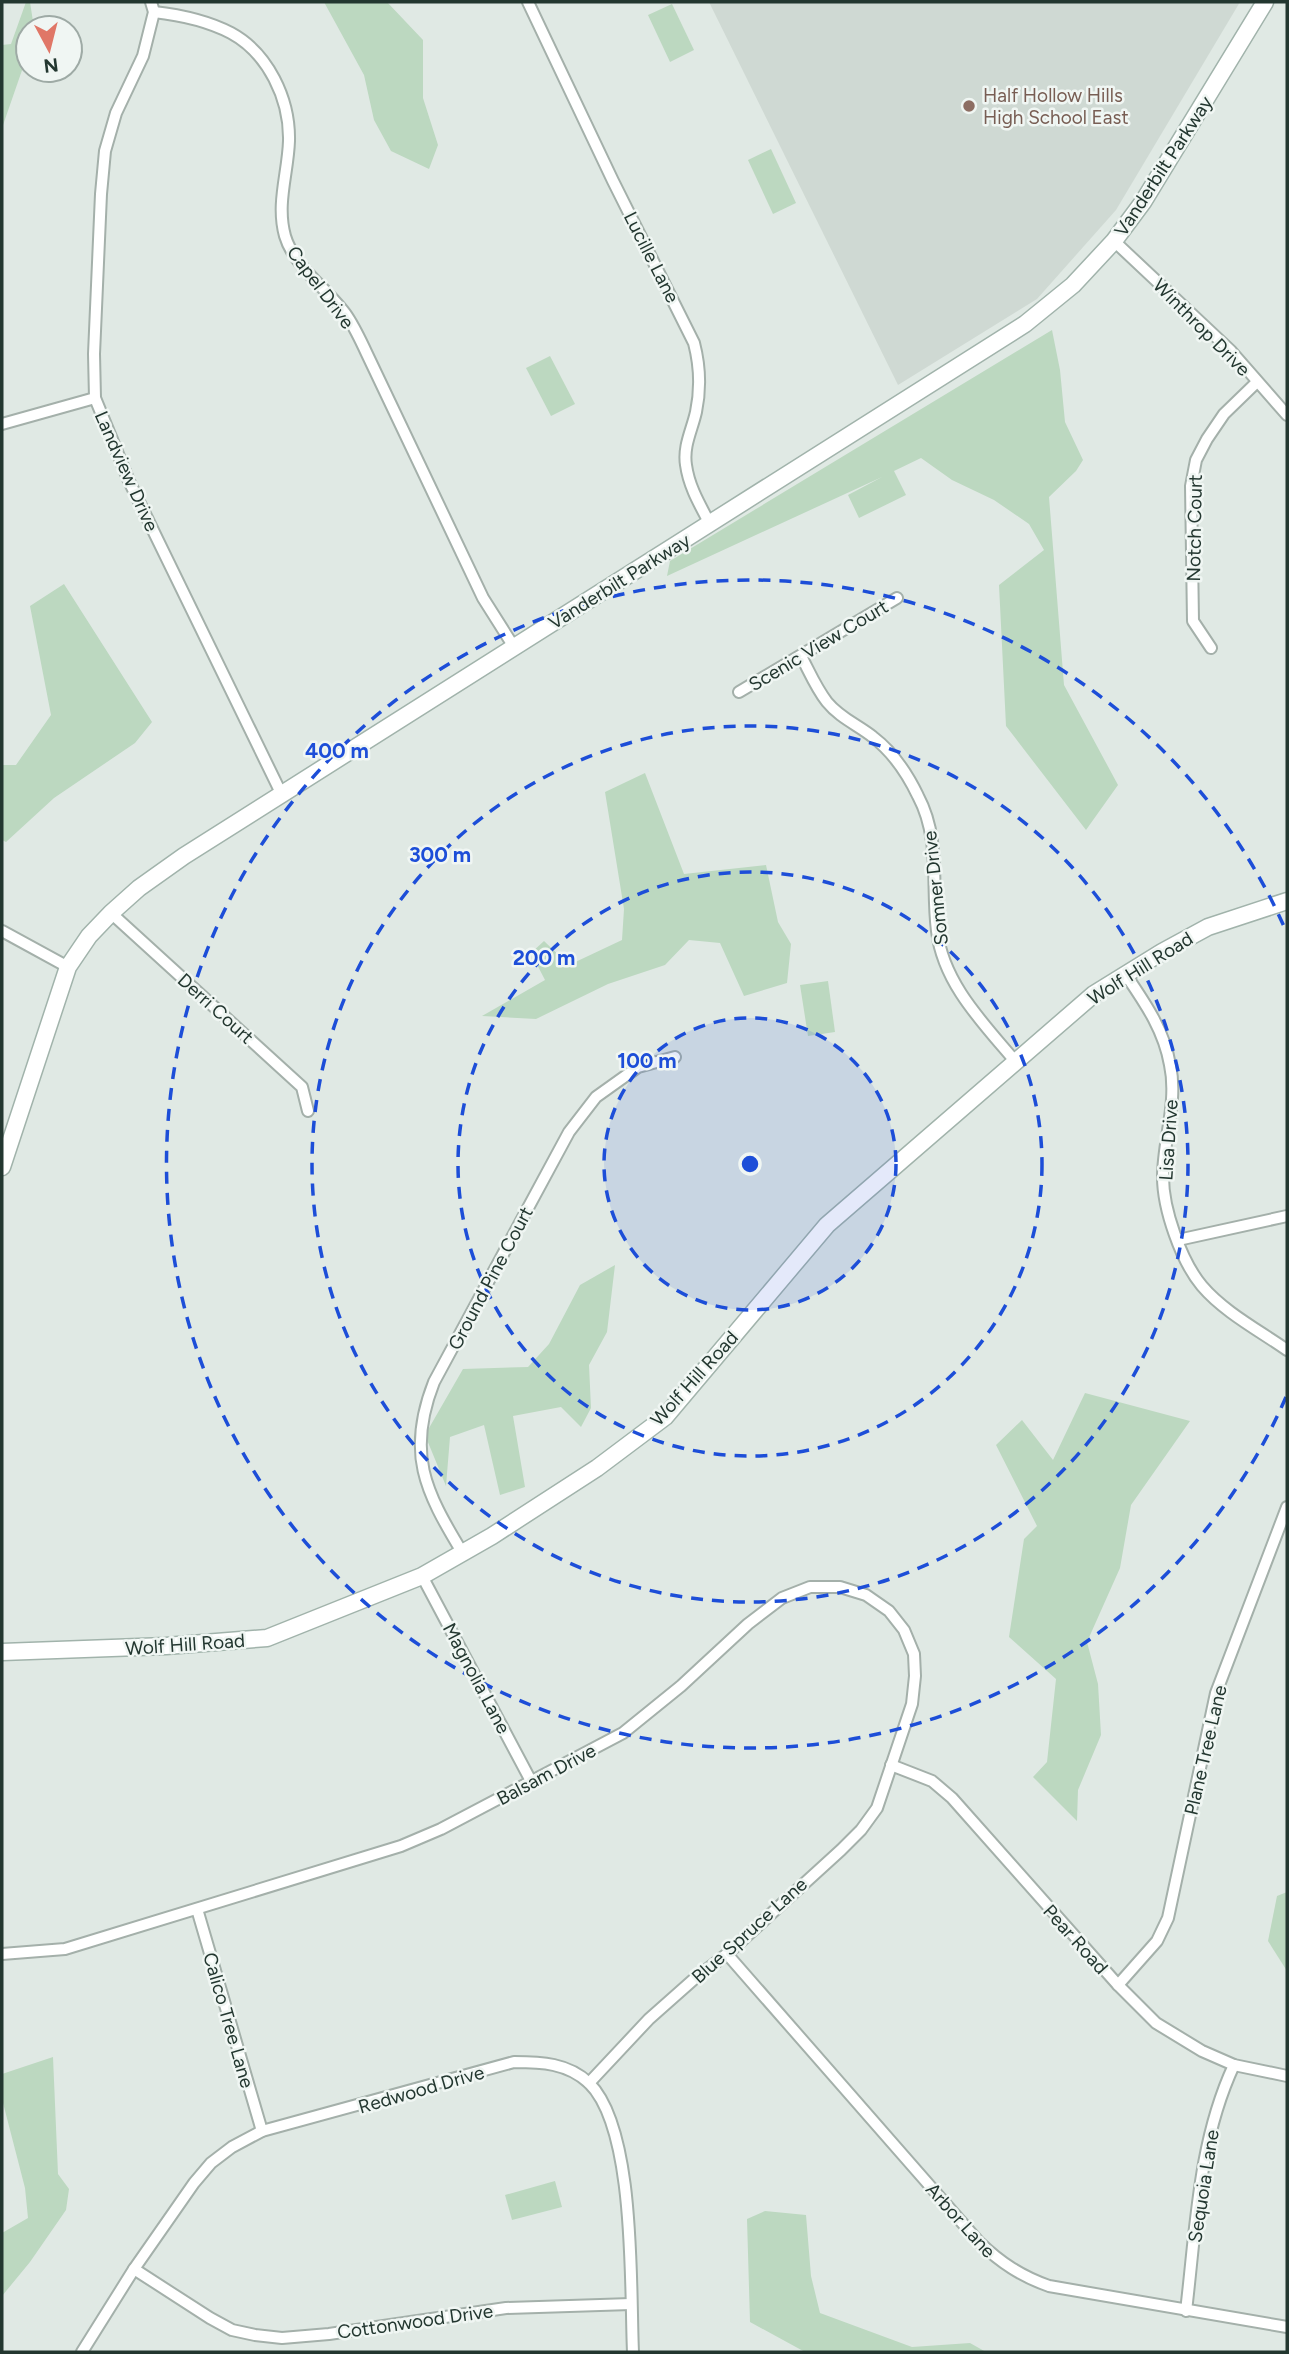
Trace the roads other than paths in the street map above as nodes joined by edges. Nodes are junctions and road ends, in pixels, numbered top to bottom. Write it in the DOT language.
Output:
graph roads {
  1 [pos="528,2"];
  2 [pos="1265,2"];
  3 [pos="153,7"];
  4 [pos="1114,241"];
  5 [pos="1257,382"];
  6 [pos="95,398"];
  7 [pos="1287,415"];
  8 [pos="2,424"];
  9 [pos="710,524"];
  10 [pos="897,598"];
  11 [pos="514,647"];
  12 [pos="1211,648"];
  13 [pos="801,656"];
  14 [pos="738,692"];
  15 [pos="282,795"];
  16 [pos="1287,901"];
  17 [pos="111,913"];
  18 [pos="2,931"];
  19 [pos="68,967"];
  20 [pos="1126,975"];
  21 [pos="675,1057"];
  22 [pos="1015,1061"];
  23 [pos="308,1111"];
  24 [pos="2,1167"];
  25 [pos="1287,1216"];
  26 [pos="1178,1240"];
  27 [pos="1287,1350"];
  28 [pos="1287,1507"];
  29 [pos="462,1552"];
  30 [pos="422,1576"];
  31 [pos="2,1652"];
  32 [pos="891,1765"];
  33 [pos="531,1781"];
  34 [pos="197,1909"];
  35 [pos="2,1954"];
  36 [pos="727,1954"];
  37 [pos="1118,1986"];
  38 [pos="1234,2066"];
  39 [pos="1287,2076"];
  40 [pos="589,2083"];
  41 [pos="261,2132"];
  42 [pos="134,2269"];
  43 [pos="631,2304"];
  44 [pos="1186,2311"];
  45 [pos="1287,2327"];
  46 [pos="82,2352"];
  47 [pos="633,2352"];
  1 -- 9 [label="street, Lucille Lane"];
  2 -- 4 [label="main road, Vanderbilt Parkway"];
  3 -- 6 [label="street, Landview Drive"];
  3 -- 11 [label="street, Capel Drive"];
  4 -- 5 [label="street, Winthrop Drive"];
  4 -- 9 [label="main road, Vanderbilt Parkway"];
  5 -- 7 [label="street, Winthrop Drive"];
  5 -- 12 [label="street, Notch Court"];
  6 -- 8 [label="street"];
  6 -- 15 [label="street, Landview Drive"];
  9 -- 11 [label="main road, Vanderbilt Parkway"];
  10 -- 13 [label="street, Scenic View Court"];
  11 -- 15 [label="main road, Vanderbilt Parkway"];
  13 -- 14 [label="street, Scenic View Court"];
  13 -- 22 [label="street, Somner Drive"];
  15 -- 17 [label="main road, Vanderbilt Parkway"];
  16 -- 20 [label="main road, Wolf Hill Road"];
  17 -- 19 [label="main road, Vanderbilt Parkway"];
  17 -- 23 [label="street, Derri Court"];
  18 -- 19 [label="street"];
  19 -- 24 [label="main road, Vanderbilt Parkway"];
  20 -- 22 [label="main road, Wolf Hill Road"];
  20 -- 26 [label="street, Lisa Drive"];
  21 -- 29 [label="street, Ground Pine Court"];
  22 -- 29 [label="main road, Wolf Hill Road"];
  25 -- 26 [label="street"];
  26 -- 27 [label="street, Lisa Drive"];
  28 -- 37 [label="street, Plane Tree Lane"];
  29 -- 30 [label="main road, Wolf Hill Road"];
  30 -- 31 [label="main road, Wolf Hill Road"];
  30 -- 33 [label="street, Magnolia Lane"];
  32 -- 33 [label="street, Balsam Drive"];
  32 -- 36 [label="street, Blue Spruce Lane"];
  32 -- 37 [label="street, Pear Road"];
  33 -- 34 [label="street, Balsam Drive"];
  34 -- 35 [label="street, Balsam Drive"];
  34 -- 41 [label="street, Calico Tree Lane"];
  36 -- 40 [label="street, Blue Spruce Lane"];
  36 -- 44 [label="street, Arbor Lane"];
  37 -- 38 [label="street, Pear Road"];
  38 -- 39 [label="street, Pear Road"];
  38 -- 44 [label="street, Sequoia Lane"];
  40 -- 41 [label="street, Redwood Drive"];
  40 -- 43 [label="street, Redwood Drive"];
  41 -- 42 [label="street, Redwood Drive"];
  42 -- 43 [label="street, Cottonwood Drive"];
  42 -- 46 [label="street, Redwood Drive"];
  43 -- 47 [label="street, Redwood Drive"];
  44 -- 45 [label="street, Arbor Lane"];
}
